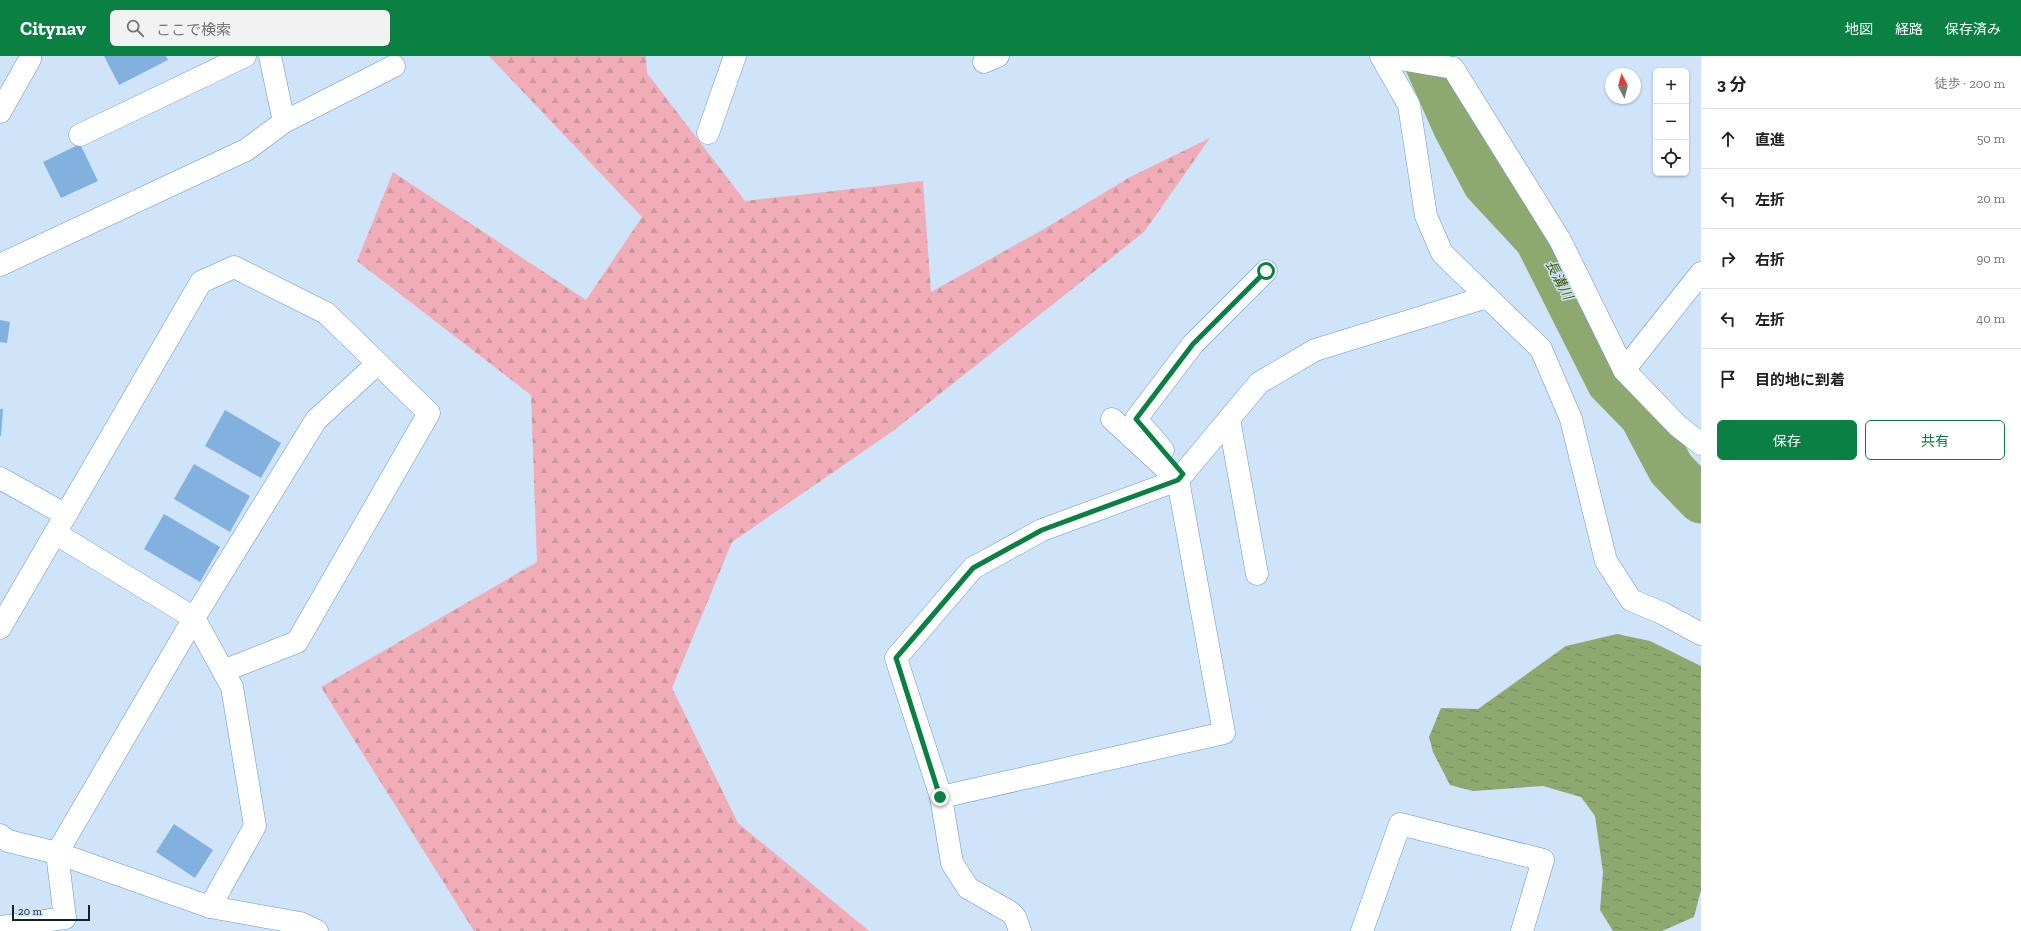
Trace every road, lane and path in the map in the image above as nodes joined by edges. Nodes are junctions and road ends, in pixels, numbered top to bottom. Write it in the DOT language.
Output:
graph roads {
  1 [pos="245,56"];
  2 [pos="270,56"];
  3 [pos="735,56"];
  4 [pos="1382,56"];
  5 [pos="31,57"];
  6 [pos="1450,62"];
  7 [pos="394,66"];
  8 [pos="0,112"];
  9 [pos="284,122"];
  10 [pos="708,133"];
  11 [pos="80,135"];
  12 [pos="0,265"];
  13 [pos="1266,271"];
  14 [pos="1701,273"];
  15 [pos="1487,297"];
  16 [pos="377,364"];
  17 [pos="1624,370"];
  18 [pos="1230,418"];
  19 [pos="1112,420"];
  20 [pos="1701,444"];
  21 [pos="1180,477"];
  22 [pos="0,478"];
  23 [pos="61,524"];
  24 [pos="1257,574"];
  25 [pos="194,618"];
  26 [pos="0,628"];
  27 [pos="1701,634"];
  28 [pos="223,671"];
  29 [pos="940,797"];
  30 [pos="0,835"];
  31 [pos="57,853"];
  32 [pos="210,907"];
  33 [pos="0,927"];
  34 [pos="317,931"];
  35 [pos="1020,931"];
  36 [pos="1362,931"];
  37 [pos="1522,931"];
  1 -- 11 [label="street"];
  2 -- 9 [label="street"];
  3 -- 10 [label="street"];
  4 -- 6 [label="street"];
  4 -- 15 [label="street"];
  5 -- 8 [label="street"];
  6 -- 17 [label="street"];
  7 -- 9 [label="street"];
  9 -- 12 [label="street"];
  13 -- 21 [label="street"];
  14 -- 17 [label="street"];
  15 -- 18 [label="street"];
  15 -- 27 [label="street"];
  16 -- 23 [label="street"];
  16 -- 25 [label="street"];
  16 -- 28 [label="street"];
  17 -- 20 [label="street"];
  18 -- 21 [label="street"];
  18 -- 24 [label="street"];
  19 -- 21 [label="street"];
  21 -- 29 [label="street"];
  21 -- 29 [label="street"];
  22 -- 23 [label="street"];
  23 -- 25 [label="street"];
  23 -- 26 [label="street"];
  25 -- 28 [label="street"];
  25 -- 31 [label="street"];
  28 -- 32 [label="street"];
  29 -- 35 [label="street"];
  30 -- 31 [label="street"];
  31 -- 32 [label="street"];
  31 -- 33 [label="street"];
  32 -- 34 [label="street"];
  36 -- 37 [label="street"];
}
